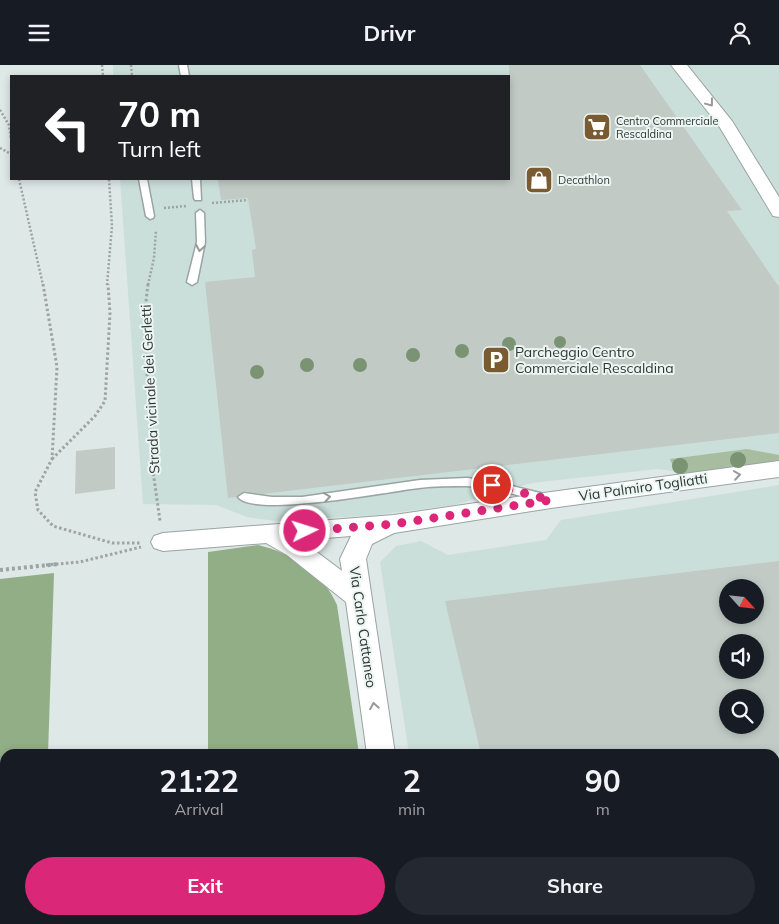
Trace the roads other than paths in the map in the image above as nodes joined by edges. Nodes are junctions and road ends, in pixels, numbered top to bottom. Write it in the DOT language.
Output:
graph roads {
  1 [pos="679,65"];
  2 [pos="143,180"];
  3 [pos="196,180"];
  4 [pos="198,198"];
  5 [pos="779,212"];
  6 [pos="200,213"];
  7 [pos="150,216"];
  8 [pos="192,282"];
  9 [pos="779,469"];
  10 [pos="244,497"];
  11 [pos="551,500"];
  12 [pos="394,524"];
  13 [pos="269,533"];
  14 [pos="163,542"];
  15 [pos="357,596"];
  16 [pos="380,749"];
  1 -- 5 [label="street, one-way"];
  2 -- 7 [label="lane"];
  3 -- 4 [label="lane"];
  6 -- 8 [label="lane, one-way"];
  11 -- 9 [label="street, Via Palmiro Togliatti, one-way"];
  10 -- 11 [label="lane, one-way"];
  11 -- 12 [label="street, Via Palmiro Togliatti"];
  12 -- 13 [label="street, Via Palmiro Togliatti"];
  12 -- 15 [label="street, Via Carlo Cattaneo"];
  13 -- 14 [label="street, Via Palmiro Togliatti"];
  13 -- 15 [label="street"];
  16 -- 15 [label="street, Via Carlo Cattaneo, one-way"];
}
